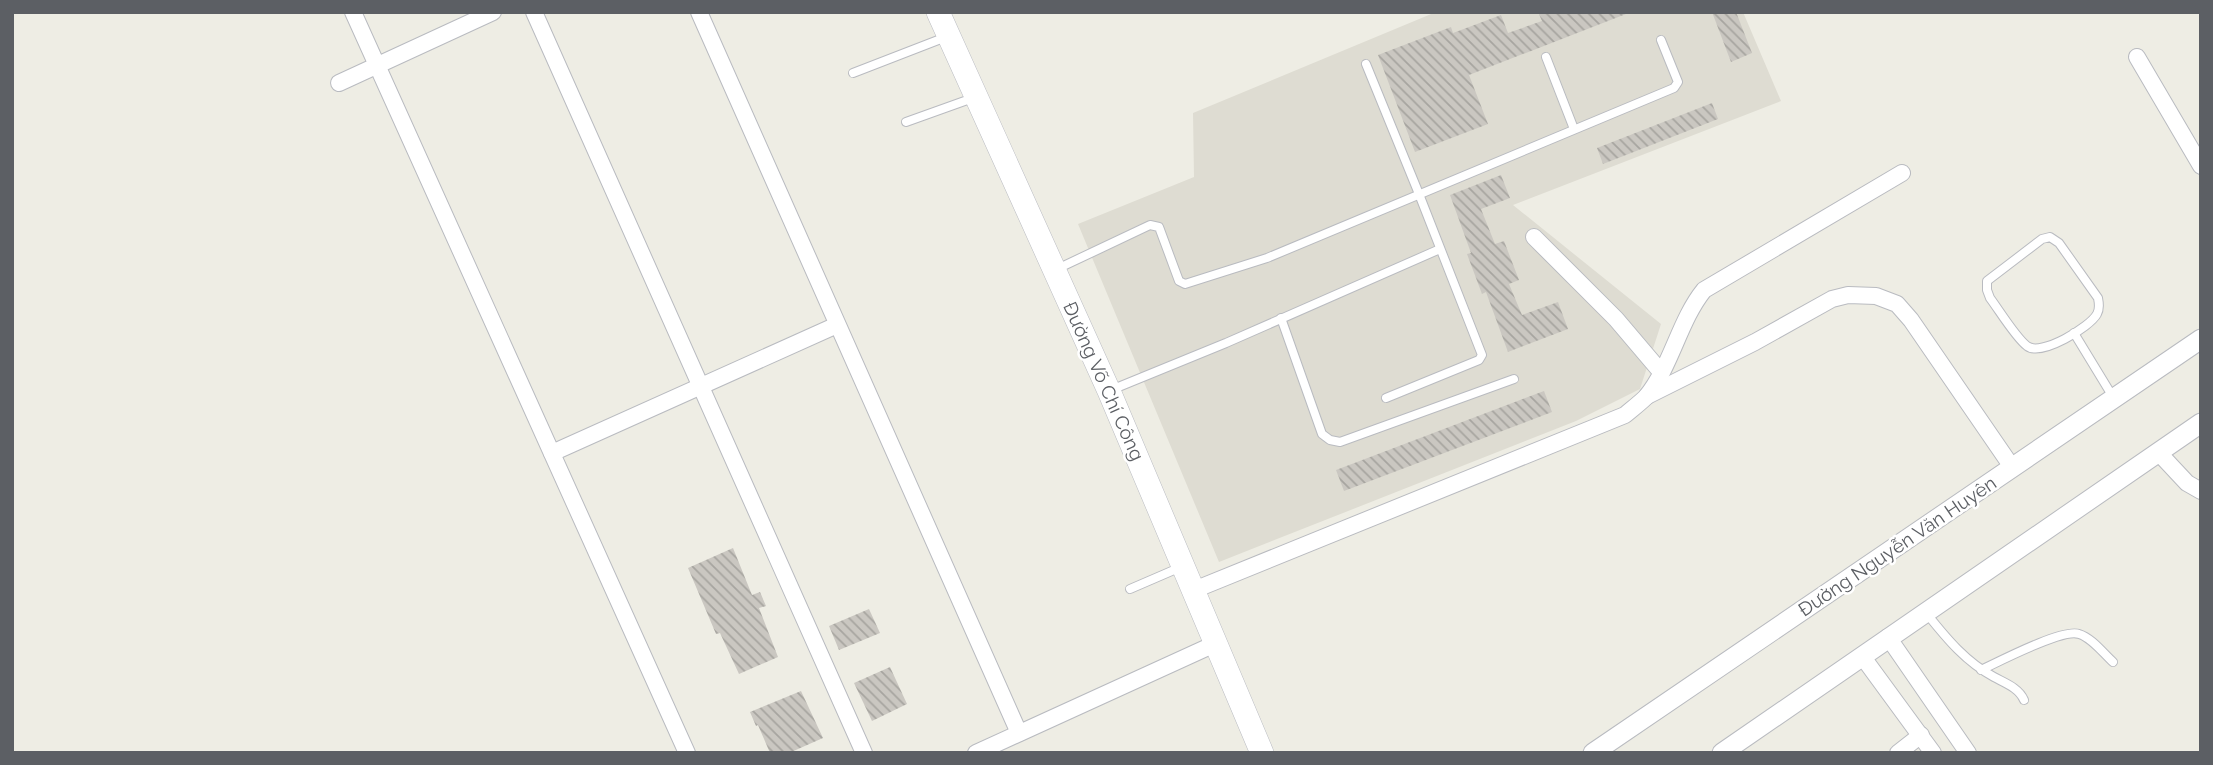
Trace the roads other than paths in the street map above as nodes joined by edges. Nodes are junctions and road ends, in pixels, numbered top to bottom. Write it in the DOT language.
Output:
graph roads {
  1 [pos="353,12"];
  2 [pos="493,12"];
  3 [pos="534,12"];
  4 [pos="699,12"];
  5 [pos="938,12"];
  6 [pos="948,36"];
  7 [pos="1661,40"];
  8 [pos="1546,57"];
  9 [pos="2137,57"];
  10 [pos="1366,64"];
  11 [pos="377,66"];
  12 [pos="853,73"];
  13 [pos="339,83"];
  14 [pos="976,97"];
  15 [pos="906,122"];
  16 [pos="1574,129"];
  17 [pos="2201,166"];
  18 [pos="1902,173"];
  19 [pos="1419,194"];
  20 [pos="1534,237"];
  21 [pos="1440,249"];
  22 [pos="1055,270"];
  23 [pos="1281,318"];
  24 [pos="836,325"];
  25 [pos="2074,333"];
  26 [pos="2201,339"];
  27 [pos="1661,372"];
  28 [pos="1514,379"];
  29 [pos="701,386"];
  30 [pos="1109,391"];
  31 [pos="1645,397"];
  32 [pos="2113,397"];
  33 [pos="1386,398"];
  34 [pos="2201,423"];
  35 [pos="2158,452"];
  36 [pos="552,453"];
  37 [pos="2012,467"];
  38 [pos="2201,491"];
  39 [pos="1184,566"];
  40 [pos="1129,589"];
  41 [pos="1194,590"];
  42 [pos="1925,612"];
  43 [pos="1888,637"];
  44 [pos="1217,643"];
  45 [pos="1862,656"];
  46 [pos="2113,662"];
  47 [pos="1981,670"];
  48 [pos="2024,700"];
  49 [pos="1019,733"];
  50 [pos="1921,735"];
  51 [pos="687,753"];
  52 [pos="864,753"];
  53 [pos="976,753"];
  54 [pos="1262,753"];
  55 [pos="1593,753"];
  56 [pos="1721,753"];
  57 [pos="1898,753"];
  58 [pos="1933,753"];
  59 [pos="1968,753"];
  1 -- 11 [label="street"];
  2 -- 11 [label="street"];
  3 -- 29 [label="street"];
  4 -- 24 [label="street"];
  5 -- 6 [label="main road, Đường Võ Chí Công"];
  6 -- 12 [label="lane"];
  6 -- 14 [label="main road, Đường Võ Chí Công"];
  7 -- 16 [label="lane"];
  8 -- 16 [label="lane"];
  9 -- 17 [label="street"];
  10 -- 19 [label="lane"];
  11 -- 13 [label="street"];
  11 -- 36 [label="street"];
  14 -- 15 [label="lane"];
  14 -- 22 [label="main road, Đường Võ Chí Công"];
  16 -- 19 [label="lane"];
  18 -- 27 [label="street"];
  19 -- 21 [label="lane"];
  19 -- 22 [label="lane"];
  20 -- 27 [label="street"];
  21 -- 23 [label="lane"];
  21 -- 33 [label="lane"];
  22 -- 30 [label="main road, Đường Võ Chí Công"];
  23 -- 28 [label="lane"];
  23 -- 30 [label="lane"];
  24 -- 29 [label="street"];
  24 -- 49 [label="street"];
  25 -- 25 [label="lane"];
  25 -- 32 [label="lane"];
  26 -- 32 [label="street, Đường Nguyễn Văn Huyên"];
  27 -- 31 [label="street"];
  29 -- 36 [label="street"];
  29 -- 52 [label="street"];
  30 -- 39 [label="main road, Đường Võ Chí Công"];
  31 -- 37 [label="street"];
  31 -- 41 [label="street"];
  32 -- 37 [label="street, Đường Nguyễn Văn Huyên"];
  34 -- 35 [label="street"];
  35 -- 38 [label="street"];
  35 -- 42 [label="street"];
  36 -- 51 [label="street"];
  37 -- 55 [label="street, Đường Nguyễn Văn Huyên"];
  39 -- 40 [label="lane"];
  39 -- 41 [label="main road, Đường Võ Chí Công"];
  41 -- 44 [label="main road, Đường Võ Chí Công"];
  42 -- 43 [label="street"];
  42 -- 47 [label="lane"];
  43 -- 45 [label="street"];
  43 -- 59 [label="street"];
  44 -- 49 [label="street"];
  44 -- 54 [label="main road, Đường Võ Chí Công"];
  45 -- 50 [label="street"];
  45 -- 56 [label="street"];
  46 -- 47 [label="lane"];
  47 -- 48 [label="lane"];
  49 -- 53 [label="street"];
  50 -- 57 [label="street"];
  50 -- 58 [label="street"];
}
